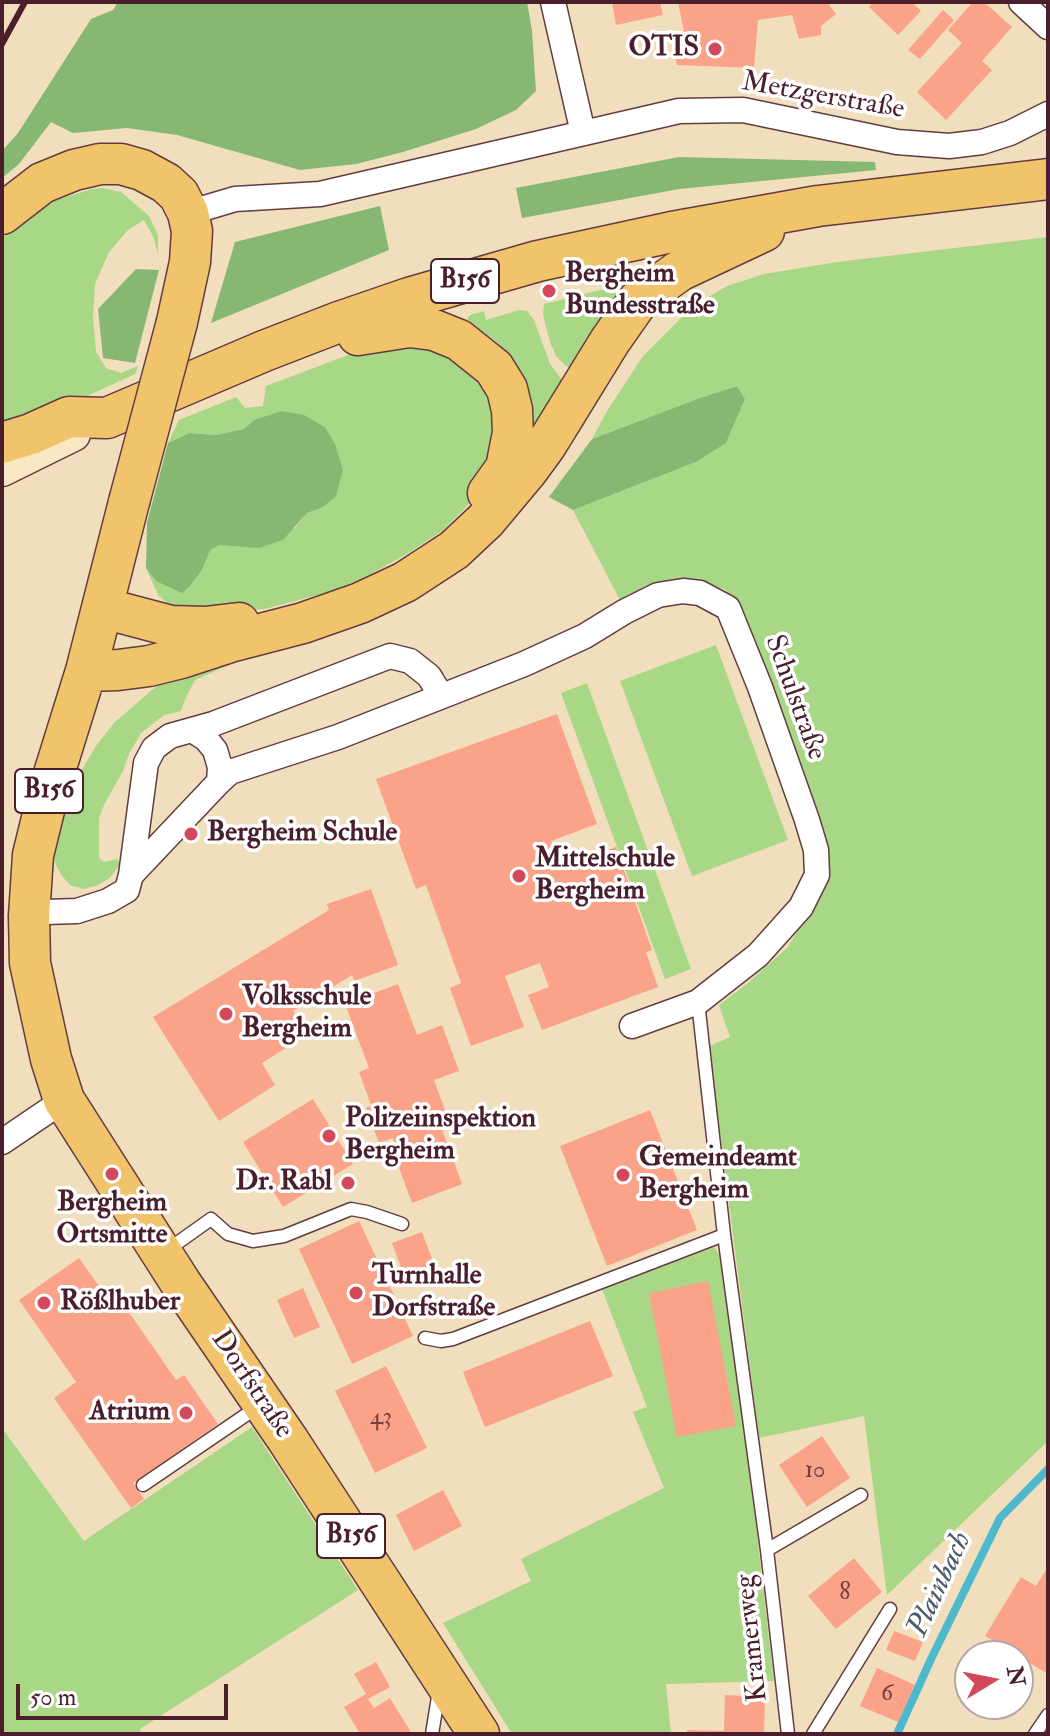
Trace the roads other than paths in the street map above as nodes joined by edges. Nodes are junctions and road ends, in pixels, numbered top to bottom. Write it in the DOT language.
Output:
graph roads {
  1 [pos="553,2"];
  2 [pos="1021,2"];
  3 [pos="1048,27"];
  4 [pos="1048,114"];
  5 [pos="583,133"];
  6 [pos="1048,179"];
  7 [pos="818,206"];
  8 [pos="188,213"];
  9 [pos="2,214"];
  10 [pos="264,351"];
  11 [pos="107,418"];
  12 [pos="2,443"];
  13 [pos="2,469"];
  14 [pos="103,608"];
  15 [pos="86,671"];
  16 [pos="441,696"];
  17 [pos="192,730"];
  18 [pos="219,782"];
  19 [pos="131,875"];
  20 [pos="29,916"];
  21 [pos="698,1002"];
  22 [pos="632,1026"];
  23 [pos="64,1100"];
  24 [pos="2,1142"];
  25 [pos="402,1224"];
  26 [pos="724,1235"];
  27 [pos="162,1254"];
  28 [pos="425,1338"];
  29 [pos="263,1403"];
  30 [pos="143,1485"];
  31 [pos="861,1495"];
  32 [pos="767,1550"];
  33 [pos="890,1609"];
  34 [pos="442,1676"];
  35 [pos="1048,1715"];
  36 [pos="432,1734"];
  37 [pos="479,1734"];
  38 [pos="788,1734"];
  39 [pos="813,1734"];
  40 [pos="1035,1734"];
  1 -- 5 [label="street"];
  2 -- 3 [label="street"];
  4 -- 5 [label="street, Metzgerstraße"];
  5 -- 8 [label="street, Metzgerstraße"];
  6 -- 7 [label="main road, B156"];
  7 -- 10 [label="main road, B156"];
  7 -- 15 [label="main road"];
  8 -- 9 [label="main road"];
  8 -- 14 [label="main road, B156, bridge"];
  10 -- 11 [label="main road, B156"];
  10 -- 14 [label="main road"];
  11 -- 12 [label="main road, B156"];
  11 -- 13 [label="main road"];
  14 -- 15 [label="main road, B156"];
  15 -- 20 [label="main road, B156"];
  16 -- 17 [label="street"];
  16 -- 18 [label="street, Schulstraße"];
  16 -- 21 [label="street, Schulstraße"];
  17 -- 18 [label="street"];
  17 -- 19 [label="street"];
  18 -- 19 [label="street, Schulstraße"];
  19 -- 20 [label="street, Schulstraße"];
  20 -- 23 [label="main road, B156"];
  21 -- 22 [label="street, Schulstraße"];
  21 -- 26 [label="lane"];
  23 -- 24 [label="street"];
  23 -- 27 [label="main road, Dorfstraße / B156"];
  25 -- 27 [label="lane"];
  26 -- 28 [label="lane"];
  26 -- 32 [label="lane"];
  27 -- 29 [label="main road, Dorfstraße / B156"];
  29 -- 30 [label="lane"];
  29 -- 34 [label="main road, Dorfstraße / B156"];
  31 -- 32 [label="lane, Kramerweg"];
  32 -- 38 [label="lane, Kramerweg"];
  33 -- 39 [label="lane"];
  34 -- 36 [label="lane"];
  34 -- 37 [label="main road, Dorfstraße / B156"];
  35 -- 40 [label="lane"];
}
